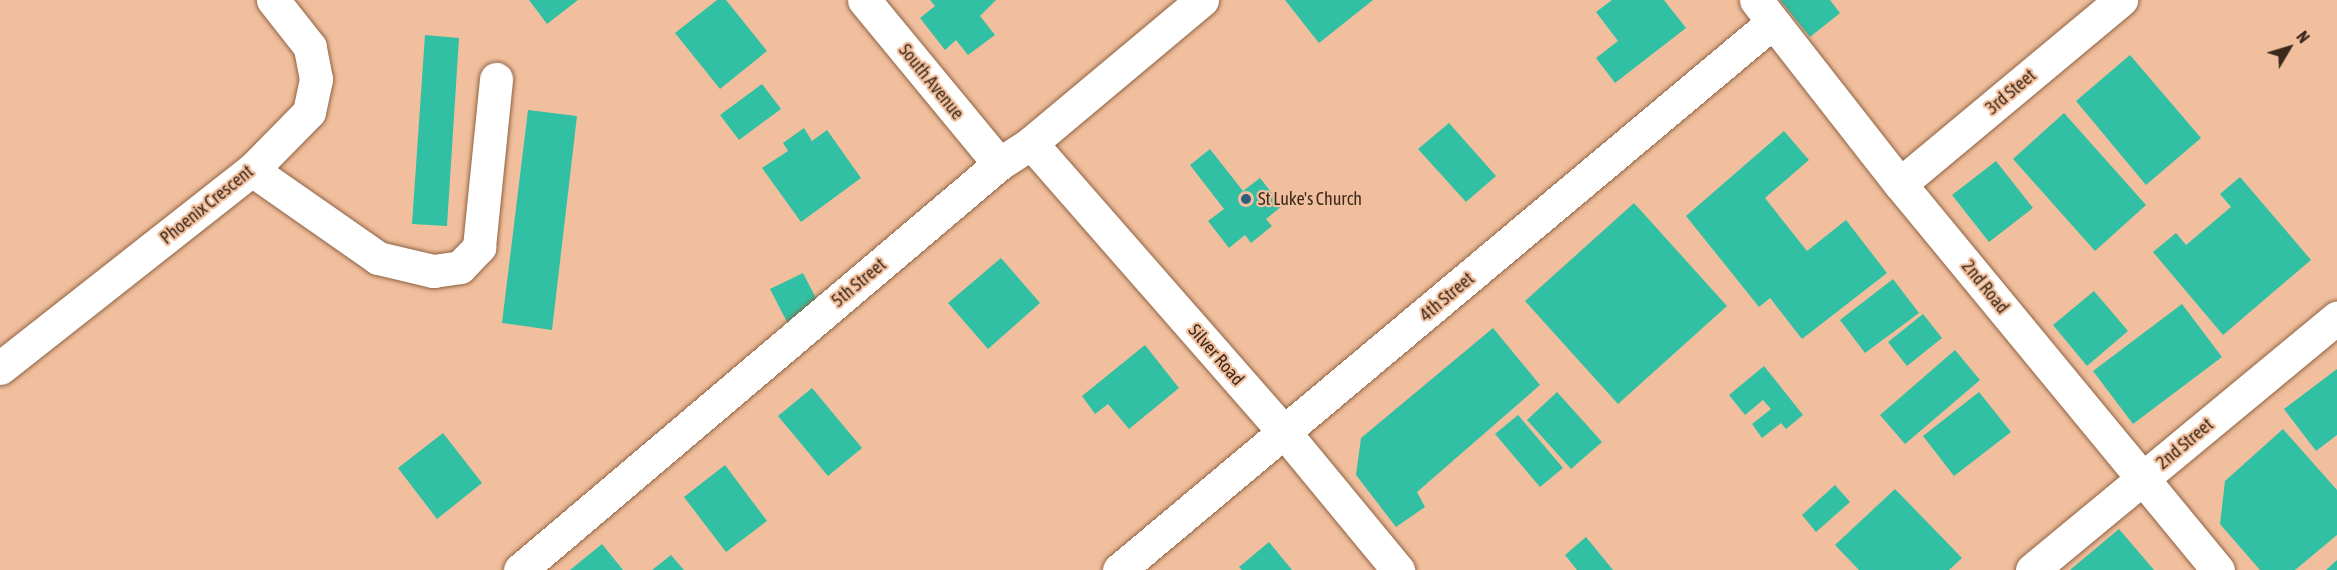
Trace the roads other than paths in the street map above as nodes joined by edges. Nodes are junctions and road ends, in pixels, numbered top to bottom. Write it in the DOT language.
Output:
graph roads {
  1 [pos="273,0"];
  2 [pos="864,0"];
  3 [pos="1202,0"];
  4 [pos="2121,0"];
  5 [pos="1764,11"];
  6 [pos="496,79"];
  7 [pos="1030,143"];
  8 [pos="999,164"];
  9 [pos="252,170"];
  10 [pos="1900,184"];
  11 [pos="2337,318"];
  12 [pos="0,368"];
  13 [pos="1285,433"];
  14 [pos="2142,480"];
  15 [pos="520,570"];
  16 [pos="1119,570"];
  17 [pos="1398,570"];
  18 [pos="2032,570"];
  19 [pos="2218,570"];
  1 -- 9 [label="street, Phoenix Crescent"];
  2 -- 8 [label="street, South Avenue"];
  3 -- 7 [label="street, 5th Street"];
  4 -- 10 [label="street, 3rd Steet"];
  5 -- 10 [label="street, 2nd Road"];
  5 -- 13 [label="street, 4th Street"];
  6 -- 9 [label="street"];
  7 -- 8 [label="street, 5th Street"];
  7 -- 13 [label="street, Silver Road"];
  8 -- 15 [label="street, 5th Street"];
  9 -- 12 [label="street, Phoenix Crescent"];
  10 -- 14 [label="street, 2nd Road"];
  11 -- 14 [label="street, 2nd Street"];
  13 -- 16 [label="street, 4th Street"];
  13 -- 17 [label="street, Silver Road"];
  14 -- 18 [label="street, 2nd Street"];
  14 -- 19 [label="street, 2nd Road"];
}
